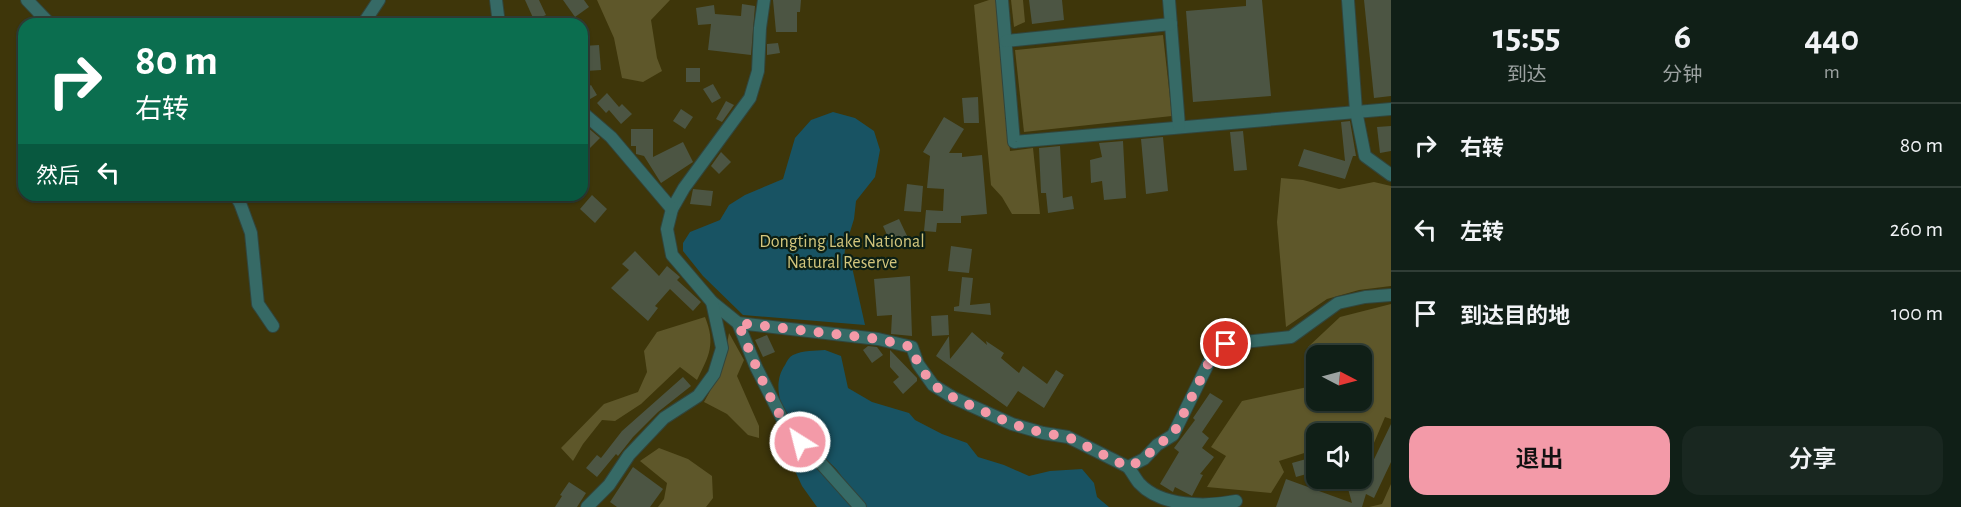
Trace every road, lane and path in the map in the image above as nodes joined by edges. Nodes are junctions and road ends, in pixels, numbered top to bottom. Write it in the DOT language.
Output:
graph roads {
  1 [pos="27,0"];
  2 [pos="379,0"];
  3 [pos="496,0"];
  4 [pos="764,0"];
  5 [pos="1002,0"];
  6 [pos="1169,0"];
  7 [pos="1348,0"];
  8 [pos="44,18"];
  9 [pos="367,18"];
  10 [pos="498,18"];
  11 [pos="1171,24"];
  12 [pos="1005,41"];
  13 [pos="1391,108"];
  14 [pos="1356,111"];
  15 [pos="588,117"];
  16 [pos="1179,126"];
  17 [pos="1391,175"];
  18 [pos="239,201"];
  19 [pos="672,209"];
  20 [pos="1391,295"];
  21 [pos="711,303"];
  22 [pos="738,323"];
  23 [pos="273,326"];
  24 [pos="1128,467"];
  25 [pos="1236,501"];
  26 [pos="587,507"];
  27 [pos="860,507"];
  1 -- 8 [label="street"];
  2 -- 9 [label="street"];
  3 -- 10 [label="street"];
  4 -- 19 [label="street"];
  5 -- 12 [label="street"];
  6 -- 11 [label="street"];
  7 -- 14 [label="street"];
  11 -- 12 [label="street"];
  11 -- 16 [label="street"];
  12 -- 16 [label="street"];
  13 -- 14 [label="street"];
  14 -- 16 [label="street"];
  14 -- 17 [label="street"];
  15 -- 19 [label="street"];
  18 -- 23 [label="street"];
  19 -- 21 [label="street"];
  20 -- 24 [label="street"];
  21 -- 22 [label="street"];
  21 -- 26 [label="street"];
  22 -- 24 [label="street"];
  22 -- 27 [label="street"];
  24 -- 25 [label="street"];
}
